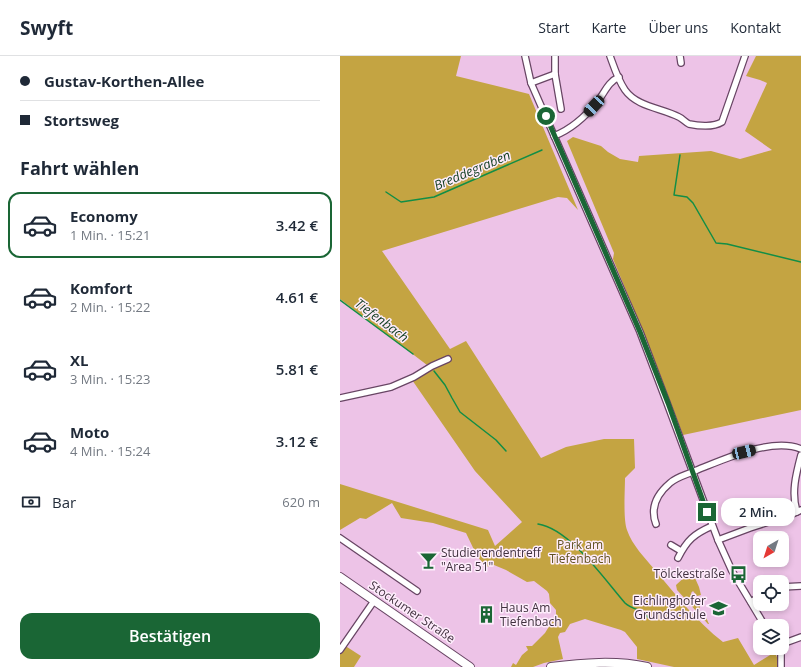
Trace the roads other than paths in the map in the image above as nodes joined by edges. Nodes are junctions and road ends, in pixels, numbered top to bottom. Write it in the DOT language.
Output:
graph roads {
  1 [pos="525,56"];
  2 [pos="555,56"];
  3 [pos="610,56"];
  4 [pos="680,56"];
  5 [pos="745,56"];
  6 [pos="681,63"];
  7 [pos="555,74"];
  8 [pos="619,77"];
  9 [pos="531,83"];
  10 [pos="561,109"];
  11 [pos="554,136"];
  12 [pos="448,359"];
  13 [pos="340,398"];
  14 [pos="801,450"];
  15 [pos="801,456"];
  16 [pos="692,473"];
  17 [pos="799,511"];
  18 [pos="656,524"];
  19 [pos="712,526"];
  20 [pos="340,538"];
  21 [pos="718,540"];
  22 [pos="671,545"];
  23 [pos="681,551"];
  24 [pos="678,558"];
  25 [pos="340,577"];
  26 [pos="801,586"];
  27 [pos="789,587"];
  28 [pos="417,591"];
  29 [pos="374,601"];
  30 [pos="751,602"];
  31 [pos="761,619"];
  32 [pos="801,637"];
  33 [pos="789,641"];
  34 [pos="342,643"];
  35 [pos="340,650"];
  36 [pos="781,655"];
  37 [pos="470,667"];
  38 [pos="551,667"];
  39 [pos="647,667"];
  40 [pos="781,667"];
  1 -- 9 [label="street"];
  2 -- 7 [label="street"];
  3 -- 8 [label="street"];
  4 -- 6 [label="street"];
  5 -- 8 [label="street"];
  7 -- 9 [label="street"];
  7 -- 10 [label="street"];
  8 -- 11 [label="street"];
  9 -- 11 [label="street"];
  11 -- 16 [label="street"];
  12 -- 13 [label="street"];
  14 -- 16 [label="street"];
  15 -- 17 [label="street"];
  16 -- 18 [label="street"];
  16 -- 19 [label="street"];
  17 -- 21 [label="street"];
  19 -- 21 [label="street"];
  19 -- 23 [label="street"];
  20 -- 28 [label="street"];
  21 -- 30 [label="street"];
  22 -- 23 [label="street"];
  23 -- 24 [label="street"];
  25 -- 29 [label="main road, Stockumer Straße"];
  26 -- 27 [label="street"];
  29 -- 34 [label="street"];
  29 -- 37 [label="main road, Stockumer Straße"];
  30 -- 31 [label="street"];
  32 -- 33 [label="street"];
  34 -- 35 [label="street"];
  36 -- 40 [label="street"];
  38 -- 39 [label="main road"];
}
